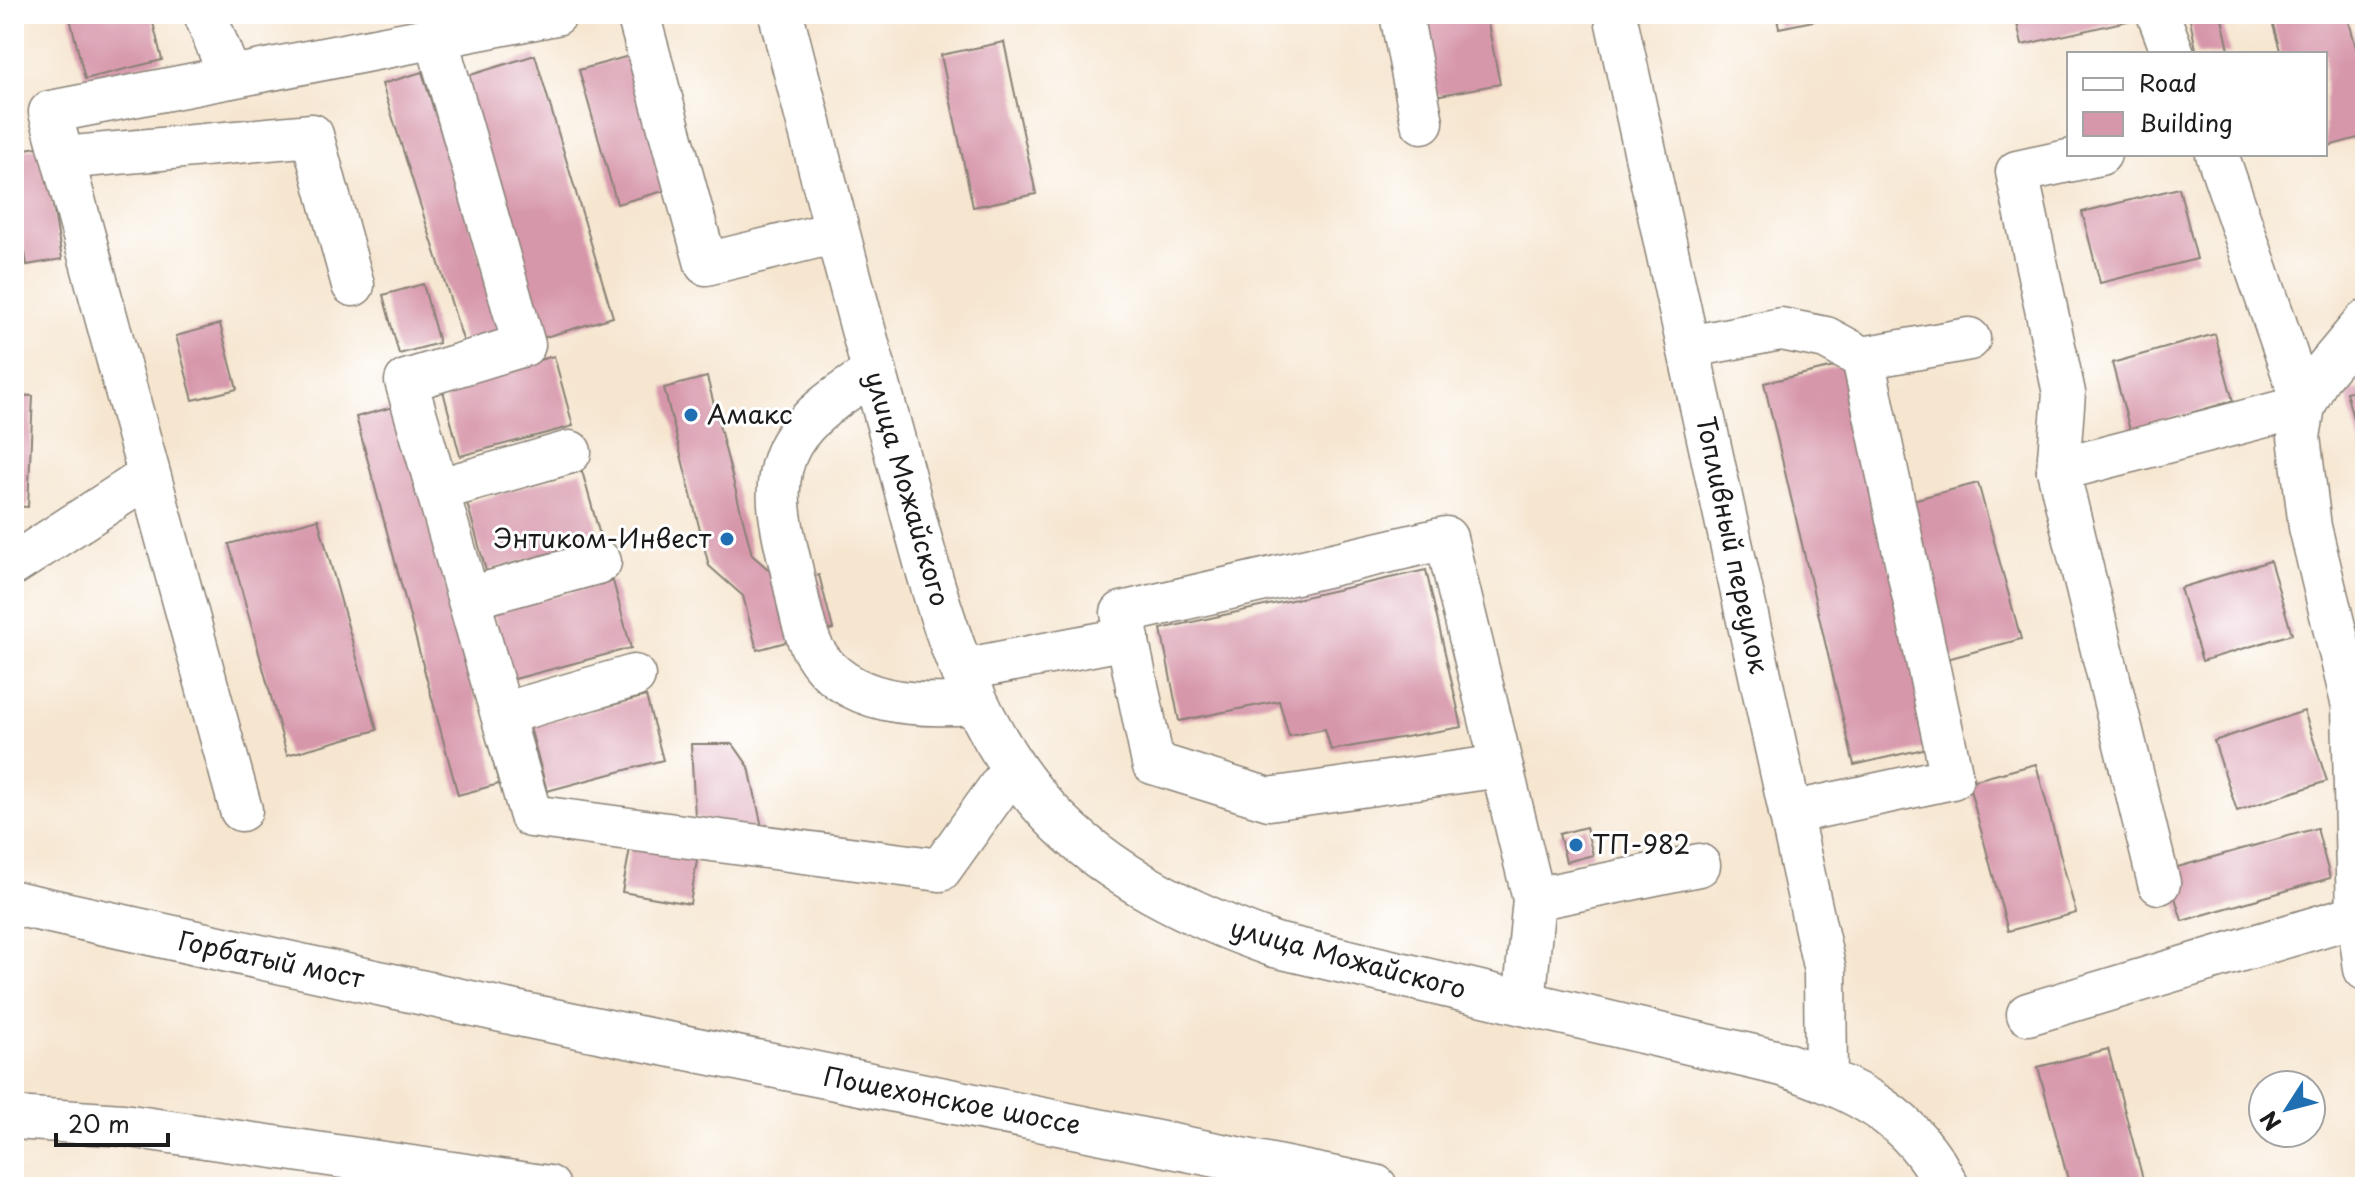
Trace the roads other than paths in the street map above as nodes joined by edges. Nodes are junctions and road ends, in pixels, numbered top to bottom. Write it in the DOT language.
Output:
graph roads {
  1 [pos="205,14"];
  2 [pos="556,14"];
  3 [pos="638,14"];
  4 [pos="781,14"];
  5 [pos="1401,14"];
  6 [pos="1615,14"];
  7 [pos="2158,14"];
  8 [pos="435,28"];
  9 [pos="2172,52"];
  10 [pos="230,77"];
  11 [pos="1422,122"];
  12 [pos="2091,156"];
  13 [pos="2218,156"];
  14 [pos="63,158"];
  15 [pos="837,232"];
  16 [pos="353,285"];
  17 [pos="2365,322"];
  18 [pos="1969,339"];
  19 [pos="1688,347"];
  20 [pos="1863,358"];
  21 [pos="874,372"];
  22 [pos="2304,406"];
  23 [pos="570,452"];
  24 [pos="2058,470"];
  25 [pos="149,476"];
  26 [pos="437,490"];
  27 [pos="600,562"];
  28 [pos="14,564"];
  29 [pos="469,598"];
  30 [pos="1128,638"];
  31 [pos="634,676"];
  32 [pos="968,686"];
  33 [pos="502,714"];
  34 [pos="1501,766"];
  35 [pos="1013,768"];
  36 [pos="241,810"];
  37 [pos="1790,813"];
  38 [pos="1699,865"];
  39 [pos="2159,883"];
  40 [pos="1534,899"];
  41 [pos="14,903"];
  42 [pos="2358,915"];
  43 [pos="2365,969"];
  44 [pos="1524,1004"];
  45 [pos="2028,1014"];
  46 [pos="529,1016"];
  47 [pos="1826,1079"];
  48 [pos="14,1118"];
  49 [pos="549,1187"];
  50 [pos="1375,1187"];
  51 [pos="1947,1187"];
  1 -- 10 [label="street"];
  2 -- 8 [label="street"];
  3 -- 15 [label="street"];
  4 -- 15 [label="main road, улица Можайского"];
  5 -- 11 [label="street"];
  6 -- 19 [label="street, Топливный переулок"];
  7 -- 9 [label="street"];
  8 -- 10 [label="street"];
  8 -- 26 [label="street"];
  10 -- 14 [label="street"];
  12 -- 24 [label="street"];
  13 -- 22 [label="street"];
  14 -- 16 [label="street"];
  14 -- 25 [label="street"];
  15 -- 21 [label="main road, улица Можайского"];
  17 -- 22 [label="street"];
  18 -- 20 [label="street"];
  19 -- 20 [label="street"];
  19 -- 37 [label="street, Топливный переулок"];
  20 -- 37 [label="street"];
  21 -- 32 [label="main road, улица Можайского"];
  21 -- 32 [label="street"];
  22 -- 24 [label="street"];
  22 -- 42 [label="street"];
  23 -- 26 [label="street"];
  24 -- 39 [label="street"];
  25 -- 28 [label="street"];
  25 -- 36 [label="street"];
  26 -- 29 [label="street"];
  27 -- 29 [label="street"];
  29 -- 33 [label="street"];
  30 -- 32 [label="street"];
  30 -- 34 [label="street"];
  30 -- 34 [label="street"];
  31 -- 33 [label="street"];
  32 -- 35 [label="main road, улица Можайского"];
  33 -- 35 [label="street"];
  34 -- 40 [label="street"];
  35 -- 44 [label="main road, улица Можайского"];
  37 -- 47 [label="street, Топливный переулок"];
  38 -- 40 [label="street"];
  40 -- 44 [label="street"];
  41 -- 46 [label="main road, Горбатый мост"];
  42 -- 43 [label="street"];
  42 -- 45 [label="street"];
  44 -- 47 [label="main road, улица Можайского"];
  46 -- 50 [label="main road, Пошехонское шоссе"];
  47 -- 51 [label="main road, улица Можайского"];
  48 -- 49 [label="street"];
}
